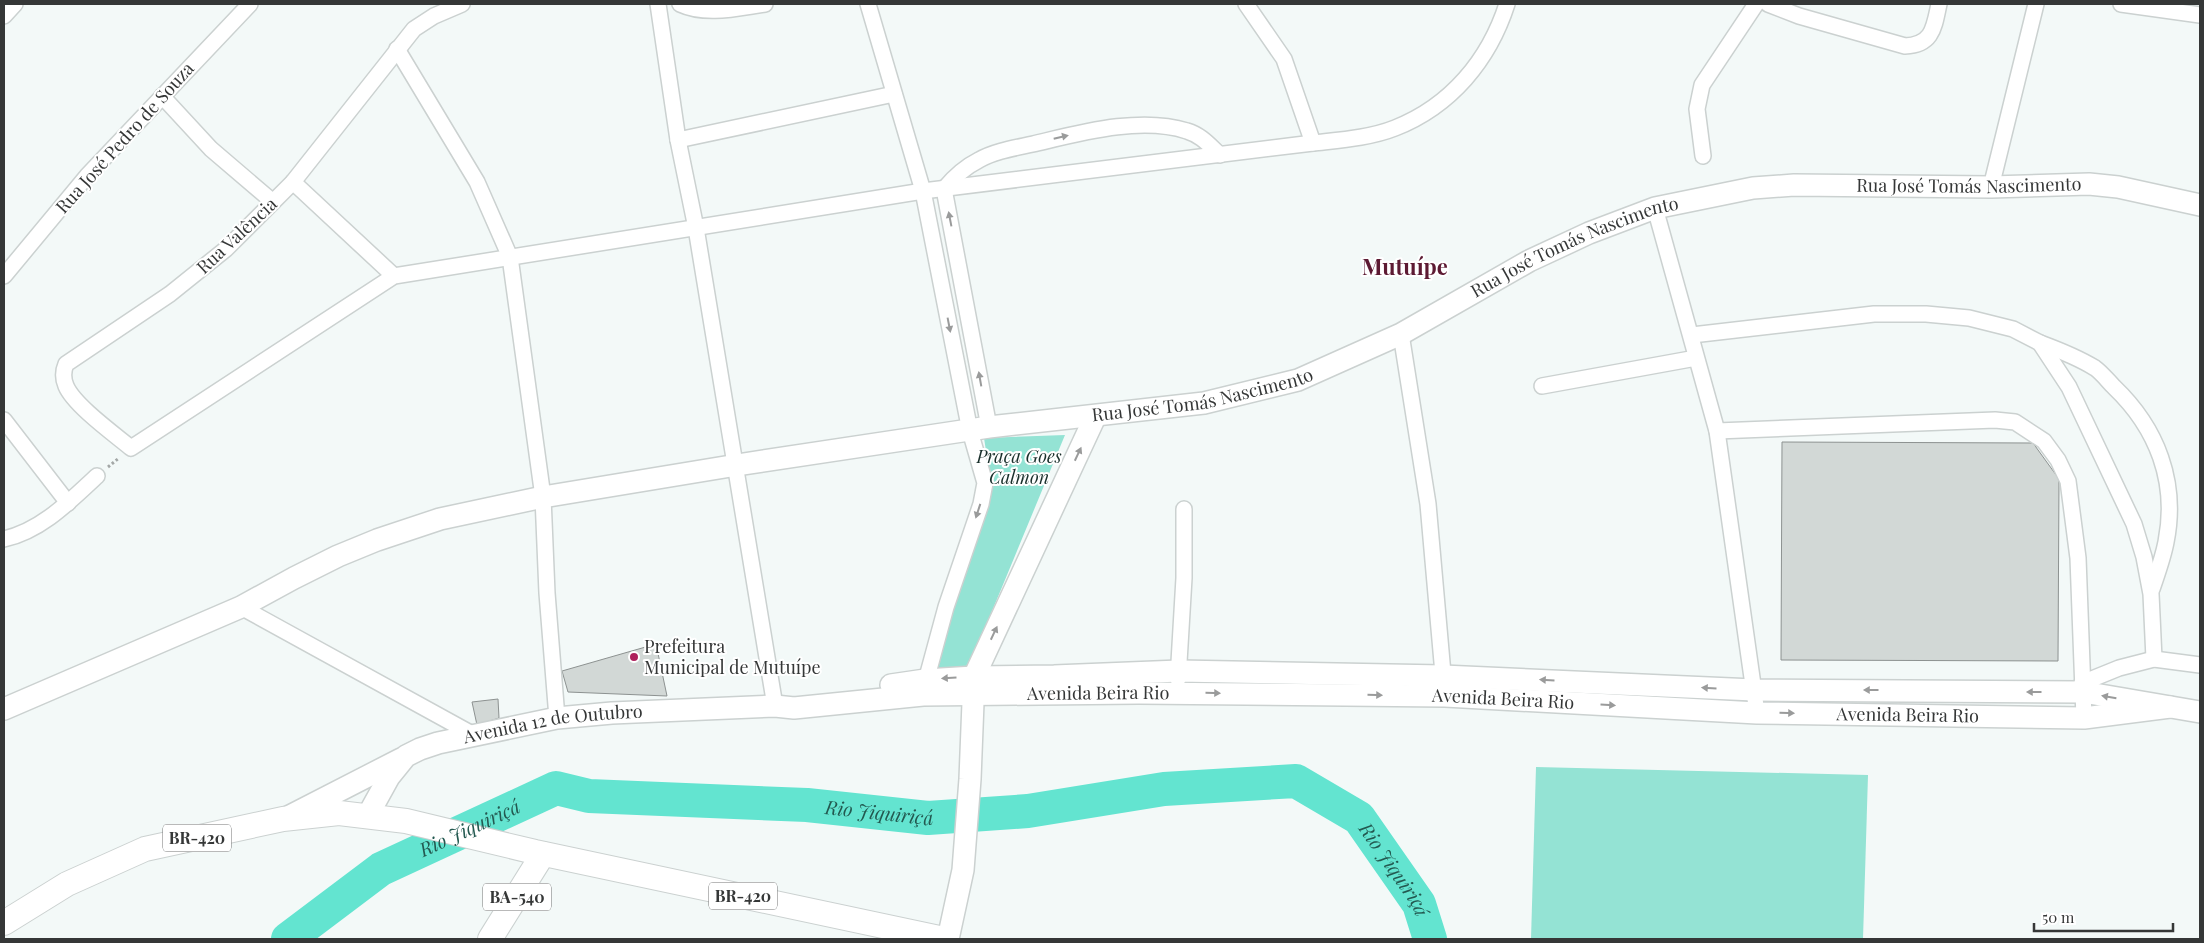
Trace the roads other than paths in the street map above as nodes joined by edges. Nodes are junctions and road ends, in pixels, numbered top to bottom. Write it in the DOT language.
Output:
graph roads {
  1 [pos="15,4"];
  2 [pos="250,4"];
  3 [pos="462,4"];
  4 [pos="658,4"];
  5 [pos="680,4"];
  6 [pos="765,4"];
  7 [pos="868,4"];
  8 [pos="1246,4"];
  9 [pos="1507,4"];
  10 [pos="1756,4"];
  11 [pos="1768,4"];
  12 [pos="1939,4"];
  13 [pos="2036,4"];
  14 [pos="2121,4"];
  15 [pos="2200,15"];
  16 [pos="4,16"];
  17 [pos="397,50"];
  18 [pos="894,94"];
  19 [pos="162,96"];
  20 [pos="678,140"];
  21 [pos="1312,144"];
  22 [pos="1220,156"];
  23 [pos="1703,156"];
  24 [pos="293,182"];
  25 [pos="1991,187"];
  26 [pos="944,189"];
  27 [pos="923,191"];
  28 [pos="273,202"];
  29 [pos="2200,205"];
  30 [pos="1655,208"];
  31 [pos="696,228"];
  32 [pos="510,257"];
  33 [pos="4,276"];
  34 [pos="394,276"];
  35 [pos="964,291"];
  36 [pos="944,296"];
  37 [pos="1401,334"];
  38 [pos="1692,335"];
  39 [pos="2040,343"];
  40 [pos="1696,358"];
  41 [pos="1542,386"];
  42 [pos="1095,417"];
  43 [pos="4,420"];
  44 [pos="980,429"];
  45 [pos="1717,431"];
  46 [pos="736,465"];
  47 [pos="97,476"];
  48 [pos="543,497"];
  49 [pos="68,503"];
  50 [pos="1184,509"];
  51 [pos="4,539"];
  52 [pos="2151,594"];
  53 [pos="241,607"];
  54 [pos="2154,660"];
  55 [pos="2200,665"];
  56 [pos="1178,671"];
  57 [pos="973,686"];
  58 [pos="1444,686"];
  59 [pos="924,688"];
  60 [pos="2082,688"];
  61 [pos="1754,690"];
  62 [pos="1178,693"];
  63 [pos="775,706"];
  64 [pos="2170,707"];
  65 [pos="4,708"];
  66 [pos="2200,712"];
  67 [pos="1756,713"];
  68 [pos="557,718"];
  69 [pos="2084,718"];
  70 [pos="472,734"];
  71 [pos="406,756"];
  72 [pos="368,815"];
  73 [pos="283,819"];
  74 [pos="539,853"];
  75 [pos="4,923"];
  76 [pos="490,939"];
  77 [pos="944,939"];
  78 [pos="948,939"];
  1 -- 16 [label="street"];
  2 -- 19 [label="street, Rua José Pedro de Souza"];
  3 -- 17 [label="street, Rua Valência"];
  4 -- 20 [label="street"];
  5 -- 6 [label="street"];
  7 -- 18 [label="street"];
  8 -- 21 [label="street"];
  9 -- 21 [label="street"];
  10 -- 23 [label="street"];
  11 -- 12 [label="street"];
  13 -- 25 [label="street"];
  14 -- 15 [label="street"];
  17 -- 24 [label="street, Rua Valência"];
  17 -- 32 [label="street"];
  18 -- 20 [label="street"];
  18 -- 27 [label="street"];
  19 -- 28 [label="street"];
  19 -- 33 [label="street, Rua José Pedro de Souza"];
  20 -- 31 [label="street"];
  21 -- 22 [label="street"];
  22 -- 26 [label="street"];
  26 -- 22 [label="street, one-way"];
  24 -- 28 [label="street, Rua Valência"];
  24 -- 34 [label="street"];
  25 -- 29 [label="street, Rua José Tomás Nascimento"];
  25 -- 30 [label="street, Rua José Tomás Nascimento"];
  26 -- 27 [label="street"];
  35 -- 26 [label="street, one-way"];
  27 -- 31 [label="street"];
  27 -- 36 [label="street"];
  28 -- 34 [label="street, Rua Valência"];
  30 -- 37 [label="street, Rua José Tomás Nascimento"];
  30 -- 38 [label="street"];
  31 -- 32 [label="street"];
  31 -- 46 [label="street"];
  32 -- 34 [label="street"];
  32 -- 48 [label="street"];
  35 -- 36 [label="street"];
  44 -- 35 [label="street, one-way"];
  36 -- 44 [label="street, one-way"];
  37 -- 42 [label="street, Rua José Tomás Nascimento"];
  37 -- 58 [label="street"];
  38 -- 39 [label="street"];
  38 -- 40 [label="street"];
  39 -- 52 [label="street"];
  39 -- 52 [label="street"];
  40 -- 41 [label="street"];
  40 -- 45 [label="street"];
  42 -- 44 [label="street, Rua José Tomás Nascimento"];
  57 -- 42 [label="street, one-way"];
  43 -- 49 [label="street"];
  44 -- 46 [label="street, Rua José Tomás Nascimento"];
  44 -- 59 [label="street, one-way"];
  45 -- 60 [label="street"];
  45 -- 61 [label="street"];
  46 -- 48 [label="street, Rua José Tomás Nascimento"];
  46 -- 63 [label="street"];
  47 -- 49 [label="street"];
  48 -- 53 [label="street, Rua José Tomás Nascimento"];
  48 -- 68 [label="street"];
  49 -- 51 [label="street"];
  50 -- 56 [label="street"];
  52 -- 54 [label="street"];
  53 -- 65 [label="street, Rua José Tomás Nascimento"];
  53 -- 70 [label="street"];
  54 -- 55 [label="street"];
  54 -- 60 [label="street"];
  56 -- 57 [label="street, Avenida Beira Rio"];
  56 -- 58 [label="street, Avenida Beira Rio"];
  56 -- 62 [label="street"];
  57 -- 59 [label="street, Avenida Beira Rio"];
  57 -- 62 [label="street, Avenida Beira Rio"];
  57 -- 78 [label="street"];
  61 -- 58 [label="street, Avenida Beira Rio, one-way"];
  62 -- 58 [label="street, Avenida Beira Rio, one-way"];
  58 -- 67 [label="street, Avenida Beira Rio, one-way"];
  59 -- 63 [label="street, Avenida 12 de Outubro"];
  60 -- 61 [label="street, Avenida Beira Rio, one-way"];
  64 -- 60 [label="street, Avenida Beira Rio, one-way"];
  60 -- 69 [label="street"];
  61 -- 67 [label="street"];
  63 -- 68 [label="street, Avenida 12 de Outubro"];
  64 -- 66 [label="street, Avenida Beira Rio"];
  64 -- 69 [label="street, Avenida Beira Rio"];
  67 -- 69 [label="street, Avenida Beira Rio, one-way"];
  68 -- 70 [label="street, Avenida 12 de Outubro"];
  70 -- 71 [label="street, Avenida 12 de Outubro"];
  71 -- 72 [label="street, Avenida 12 de Outubro"];
  71 -- 73 [label="street"];
  72 -- 73 [label="main road, BR-420"];
  72 -- 74 [label="main road, BR-420"];
  73 -- 75 [label="main road, BR-420"];
  74 -- 76 [label="main road, BA-540"];
  74 -- 77 [label="main road, BR-420"];
}
